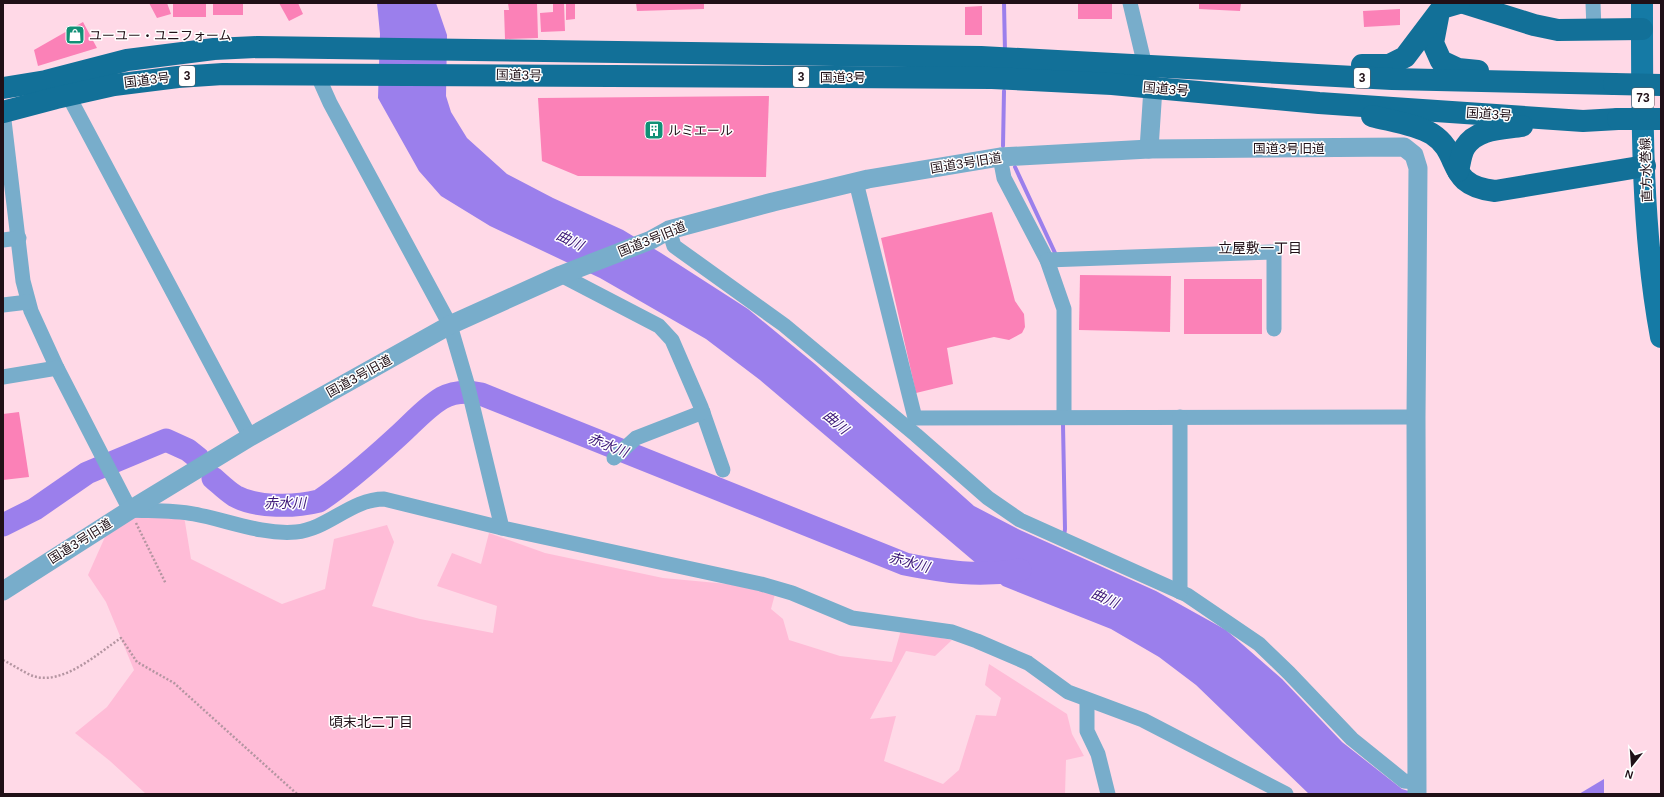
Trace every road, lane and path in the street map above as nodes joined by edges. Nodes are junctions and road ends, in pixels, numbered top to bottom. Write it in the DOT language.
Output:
graph roads {
  1 [pos="1130,3"];
  2 [pos="1459,3"];
  3 [pos="1464,3"];
  4 [pos="1594,3"];
  5 [pos="1642,3"];
  6 [pos="1439,14"];
  7 [pos="1594,30"];
  8 [pos="1642,30"];
  9 [pos="1145,66"];
  10 [pos="1247,70"];
  11 [pos="317,74"];
  12 [pos="1579,83"];
  13 [pos="1661,85"];
  14 [pos="3,88"];
  15 [pos="1153,88"];
  16 [pos="68,95"];
  17 [pos="1319,103"];
  18 [pos="3,112"];
  19 [pos="1661,119"];
  20 [pos="1583,121"];
  21 [pos="1149,149"];
  22 [pos="1000,157"];
  23 [pos="1645,166"];
  24 [pos="1458,171"];
  25 [pos="856,182"];
  26 [pos="669,230"];
  27 [pos="19,238"];
  28 [pos="3,240"];
  29 [pos="1047,260"];
  30 [pos="568,272"];
  31 [pos="28,302"];
  32 [pos="3,306"];
  33 [pos="450,325"];
  34 [pos="1274,329"];
  35 [pos="1661,337"];
  36 [pos="57,368"];
  37 [pos="3,376"];
  38 [pos="703,412"];
  39 [pos="1064,417"];
  40 [pos="1180,417"];
  41 [pos="1416,417"];
  42 [pos="250,437"];
  43 [pos="614,458"];
  44 [pos="723,470"];
  45 [pos="130,510"];
  46 [pos="502,528"];
  47 [pos="166,584"];
  48 [pos="3,590"];
  49 [pos="1180,592"];
  50 [pos="3,660"];
  51 [pos="1087,700"];
  52 [pos="1417,788"];
  53 [pos="297,794"];
  54 [pos="1108,794"];
  55 [pos="1286,794"];
  1 -- 9 [label="street"];
  2 -- 6 [label="highway"];
  3 -- 7 [label="highway"];
  4 -- 7 [label="street"];
  5 -- 8 [label="main road, 直方水巻線 / 73"];
  6 -- 10 [label="highway"];
  6 -- 12 [label="highway"];
  7 -- 8 [label="highway"];
  8 -- 23 [label="main road, 直方水巻線 / 73"];
  9 -- 10 [label="highway, 国道3号 / 3"];
  9 -- 14 [label="highway, 国道3号 / 3"];
  9 -- 15 [label="street"];
  10 -- 12 [label="highway, 国道3号 / 3"];
  11 -- 15 [label="highway, 国道3号 / 3"];
  11 -- 16 [label="highway, 国道3号 / 3"];
  11 -- 33 [label="street"];
  12 -- 13 [label="highway, 国道3号 / 3, bridge"];
  15 -- 17 [label="highway, 国道3号 / 3"];
  15 -- 21 [label="street"];
  16 -- 18 [label="highway, 国道3号 / 3"];
  16 -- 42 [label="street"];
  17 -- 20 [label="highway, 国道3号 / 3"];
  17 -- 24 [label="highway"];
  18 -- 27 [label="street"];
  19 -- 20 [label="highway, 国道3号 / 3, bridge"];
  20 -- 24 [label="highway"];
  21 -- 22 [label="street, 国道3号旧道"];
  21 -- 41 [label="street, 国道3号旧道"];
  22 -- 25 [label="street, 国道3号旧道"];
  22 -- 29 [label="street"];
  23 -- 24 [label="highway"];
  23 -- 35 [label="main road, 直方水巻線 / 73"];
  25 -- 26 [label="street, 国道3号旧道"];
  25 -- 39 [label="street"];
  26 -- 30 [label="street, 国道3号旧道"];
  26 -- 49 [label="street"];
  27 -- 28 [label="street"];
  27 -- 31 [label="street"];
  29 -- 34 [label="street"];
  29 -- 39 [label="street"];
  30 -- 33 [label="street, 国道3号旧道"];
  30 -- 38 [label="street"];
  31 -- 32 [label="street"];
  31 -- 36 [label="street"];
  33 -- 42 [label="street, 国道3号旧道"];
  33 -- 46 [label="street"];
  36 -- 37 [label="street"];
  36 -- 45 [label="street"];
  38 -- 43 [label="street"];
  38 -- 44 [label="street"];
  39 -- 40 [label="street"];
  40 -- 41 [label="street"];
  40 -- 49 [label="street"];
  41 -- 52 [label="street"];
  42 -- 45 [label="street, 国道3号旧道"];
  45 -- 46 [label="street"];
  45 -- 47 [label="path"];
  45 -- 48 [label="street, 国道3号旧道"];
  46 -- 51 [label="street"];
  49 -- 52 [label="street"];
  50 -- 53 [label="path"];
  51 -- 54 [label="street"];
  51 -- 55 [label="street"];
}
